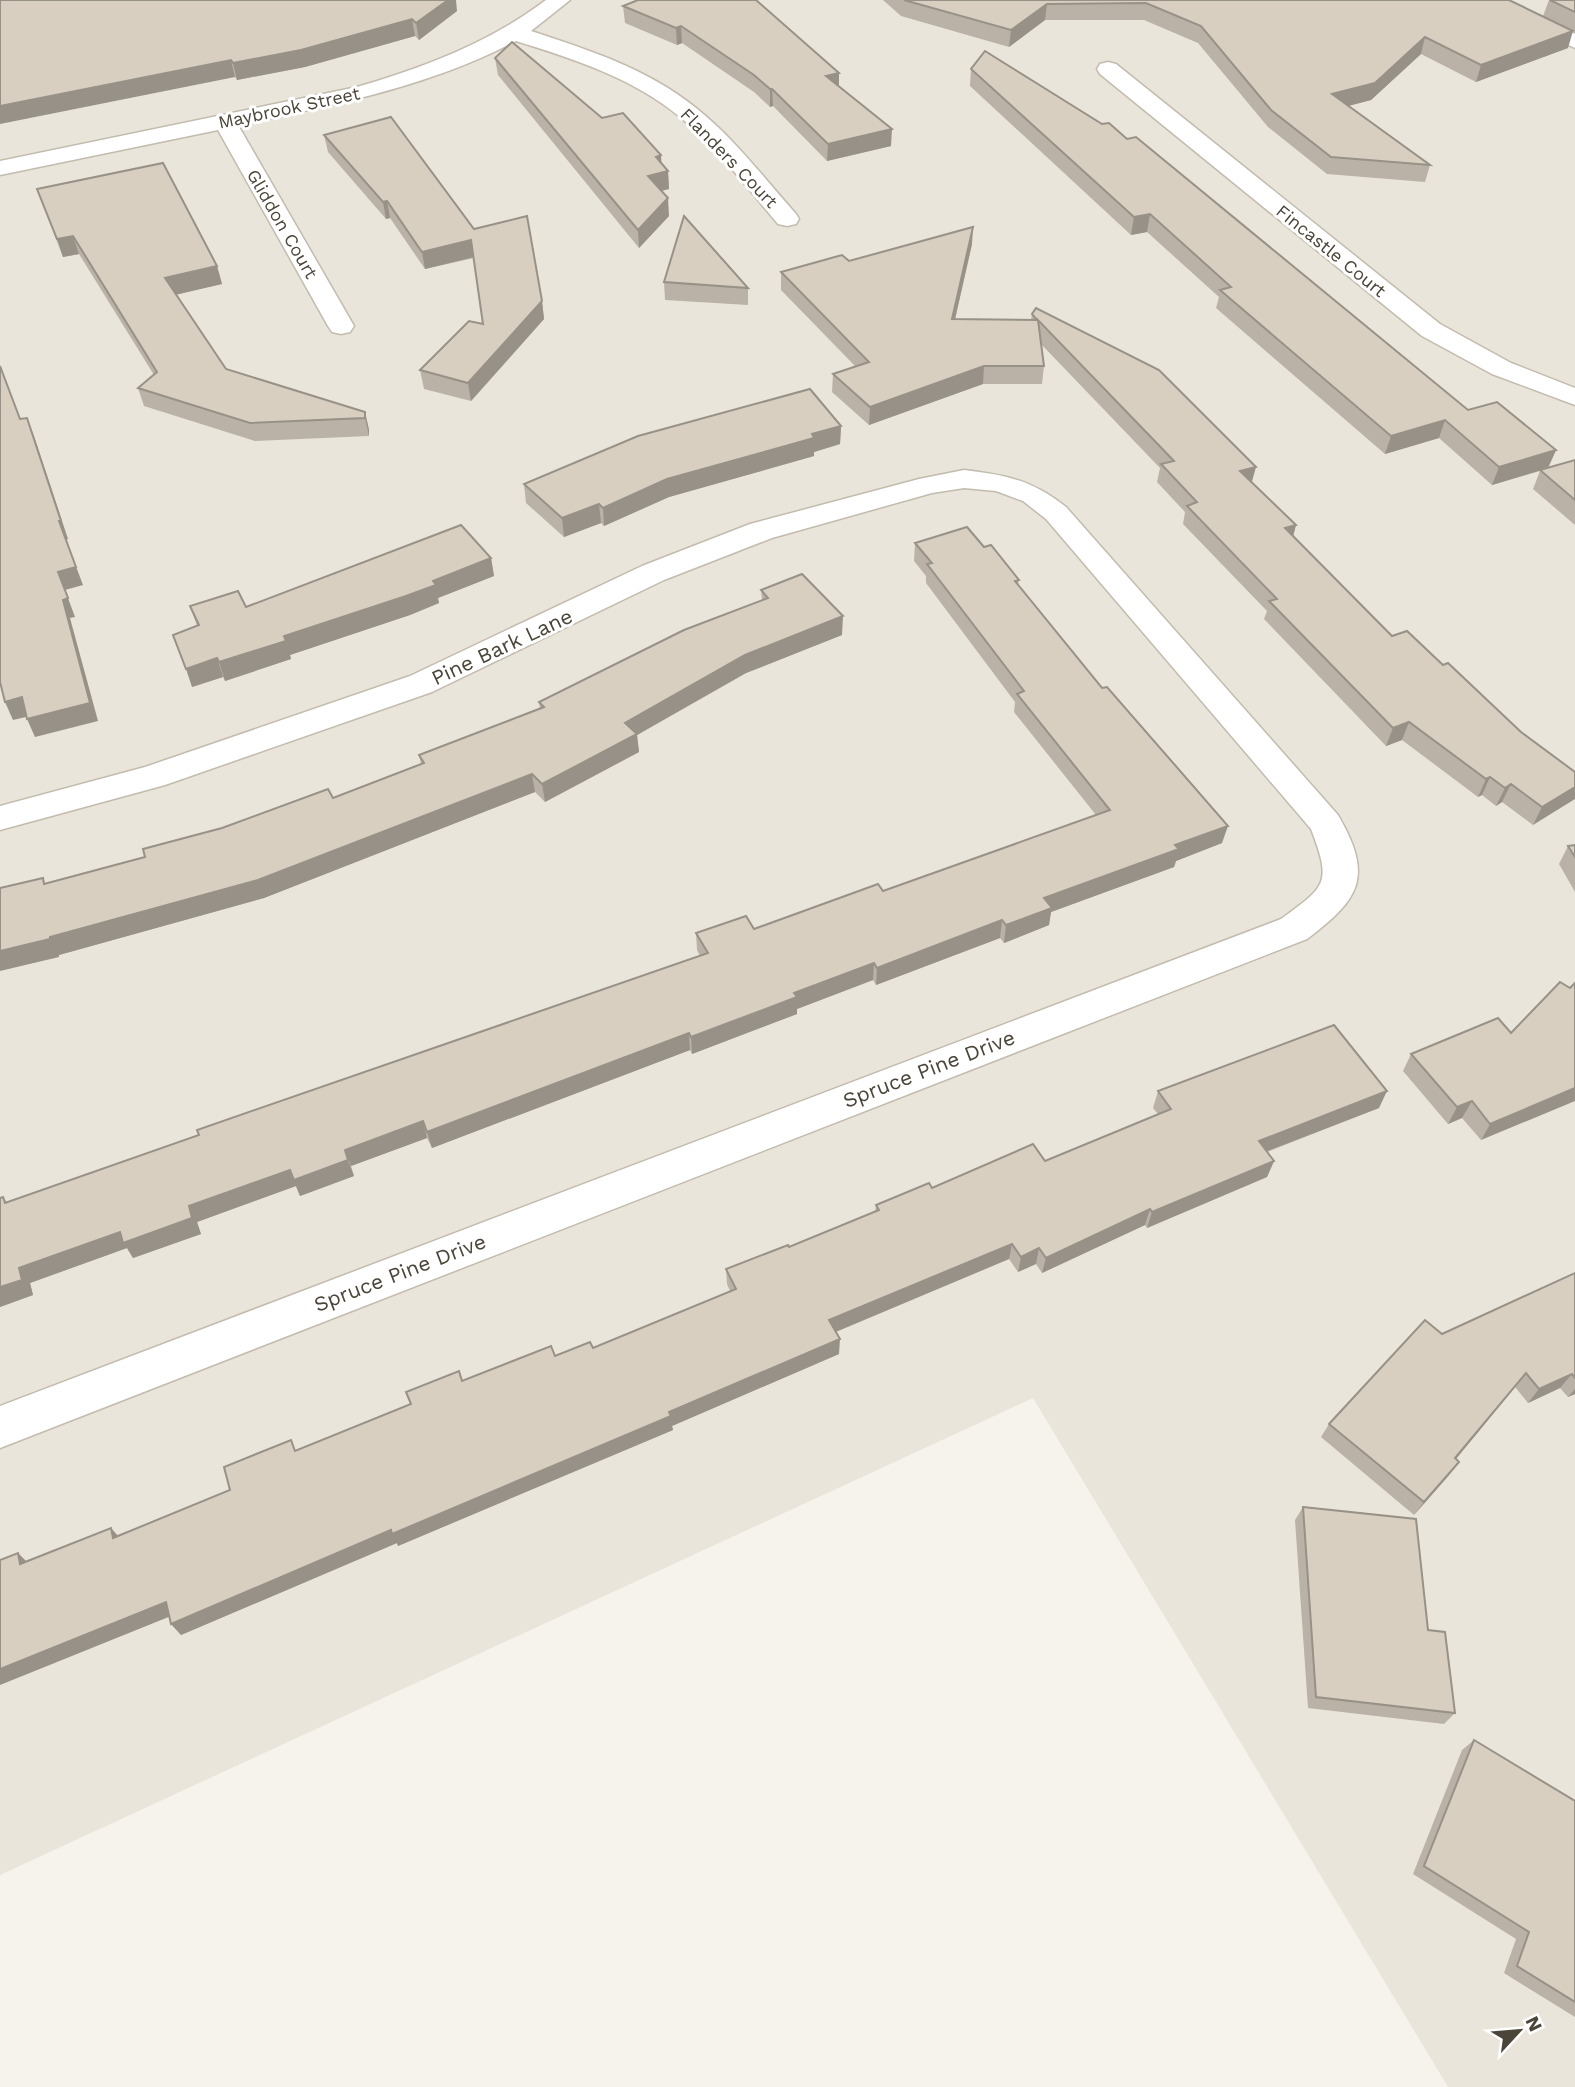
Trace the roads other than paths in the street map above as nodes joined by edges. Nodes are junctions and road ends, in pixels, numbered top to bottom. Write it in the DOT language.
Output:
graph roads {
  1 [pos="560,0"];
  2 [pos="1486,0"];
  3 [pos="514,33"];
  4 [pos="1575,42"];
  5 [pos="1108,69"];
  6 [pos="225,122"];
  7 [pos="0,168"];
  8 [pos="787,219"];
  9 [pos="341,326"];
  10 [pos="1575,397"];
  11 [pos="1001,483"];
  12 [pos="0,818"];
  13 [pos="0,1427"];
  1 -- 3 [label="street, Maybrook Street"];
  2 -- 4 [label="street"];
  3 -- 6 [label="street, Maybrook Street"];
  3 -- 8 [label="street, Flanders Court"];
  5 -- 10 [label="street, Fincastle Court"];
  6 -- 7 [label="street, Maybrook Street"];
  6 -- 9 [label="street, Gliddon Court"];
  11 -- 12 [label="street, Pine Bark Lane"];
  11 -- 13 [label="street, Spruce Pine Drive"];
}
